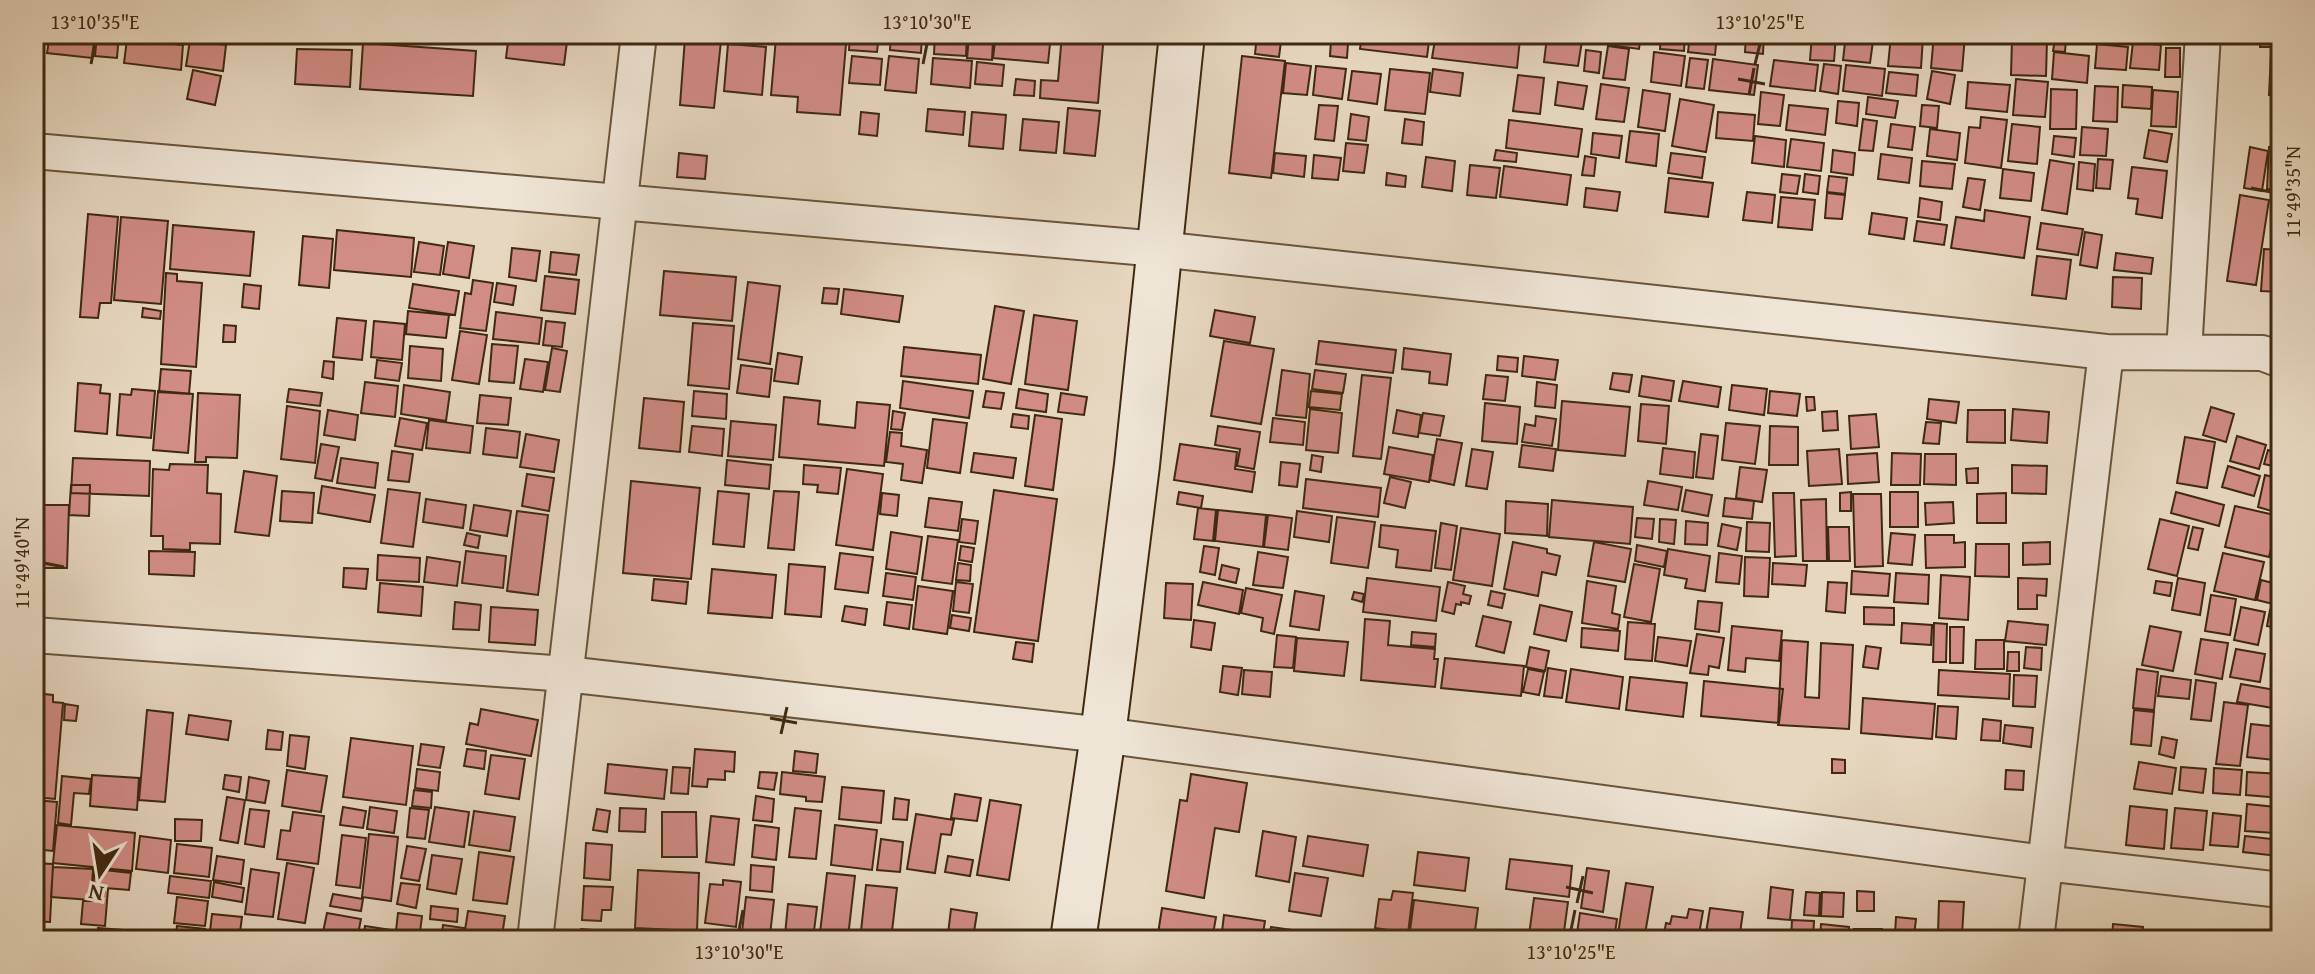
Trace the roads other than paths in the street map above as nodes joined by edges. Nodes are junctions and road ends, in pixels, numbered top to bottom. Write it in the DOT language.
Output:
graph roads {
  1 [pos="639,34"];
  2 [pos="1182,34"];
  3 [pos="2203,34"];
  4 [pos="34,151"];
  5 [pos="620,202"];
  6 [pos="1159,249"];
  7 [pos="2106,352"];
  8 [pos="2184,352"];
  9 [pos="2281,360"];
  10 [pos="34,635"];
  11 [pos="566,674"];
  12 [pos="1103,735"];
  13 [pos="2044,863"];
  14 [pos="2281,890"];
  15 [pos="535,940"];
  16 [pos="1073,940"];
  17 [pos="2036,940"];
  1 -- 5 [label="street"];
  2 -- 6 [label="main road"];
  3 -- 8 [label="street"];
  4 -- 5 [label="street"];
  5 -- 6 [label="street"];
  5 -- 11 [label="street"];
  6 -- 7 [label="street"];
  6 -- 12 [label="main road"];
  7 -- 8 [label="street"];
  7 -- 13 [label="street"];
  8 -- 9 [label="street"];
  10 -- 11 [label="street"];
  11 -- 12 [label="street"];
  11 -- 15 [label="street"];
  12 -- 13 [label="street"];
  12 -- 16 [label="main road"];
  13 -- 14 [label="street"];
  13 -- 17 [label="street"];
}
